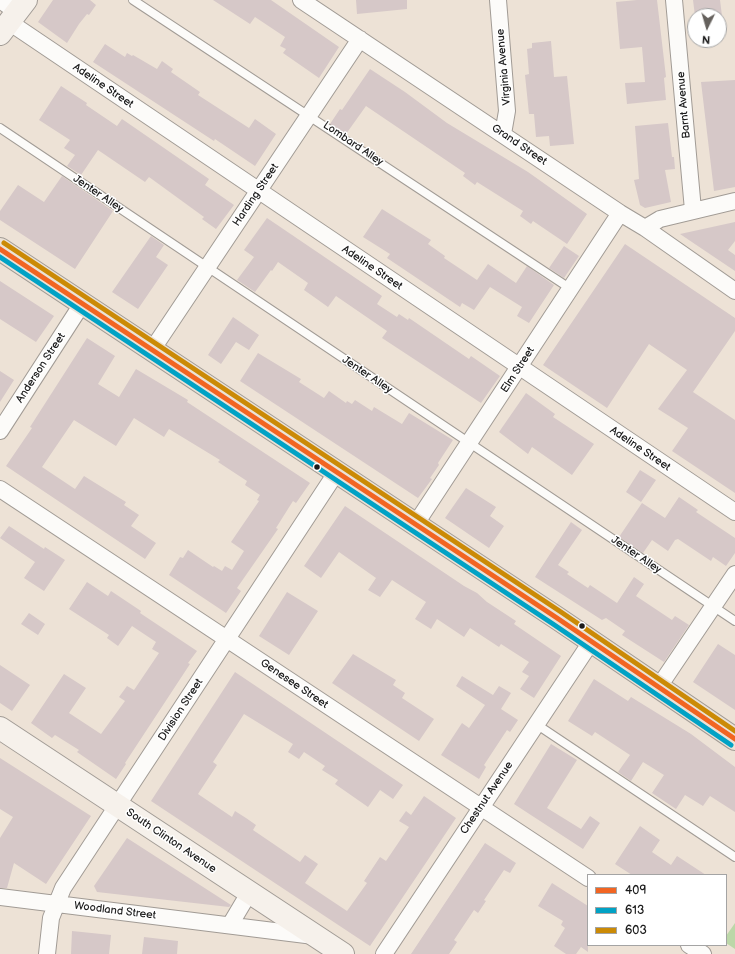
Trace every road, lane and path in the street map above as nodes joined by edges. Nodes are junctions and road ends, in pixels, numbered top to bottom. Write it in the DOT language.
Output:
graph roads {
  1 [pos="133,0"];
  2 [pos="301,0"];
  3 [pos="498,0"];
  4 [pos="674,0"];
  5 [pos="10,14"];
  6 [pos="360,39"];
  7 [pos="310,115"];
  8 [pos="0,128"];
  9 [pos="503,134"];
  10 [pos="258,192"];
  11 [pos="735,201"];
  12 [pos="693,210"];
  13 [pos="620,213"];
  14 [pos="645,228"];
  15 [pos="0,249"];
  16 [pos="207,267"];
  17 [pos="571,289"];
  18 [pos="735,291"];
  19 [pos="82,304"];
  20 [pos="152,350"];
  21 [pos="520,368"];
  22 [pos="0,431"];
  23 [pos="470,444"];
  24 [pos="336,473"];
  25 [pos="0,489"];
  26 [pos="735,512"];
  27 [pos="415,525"];
  28 [pos="735,574"];
  29 [pos="714,606"];
  30 [pos="735,621"];
  31 [pos="227,640"];
  32 [pos="591,642"];
  33 [pos="658,688"];
  34 [pos="536,724"];
  35 [pos="0,728"];
  36 [pos="735,739"];
  37 [pos="118,806"];
  38 [pos="480,807"];
  39 [pos="735,857"];
  40 [pos="587,877"];
  41 [pos="249,893"];
  42 [pos="0,897"];
  43 [pos="56,903"];
  44 [pos="230,925"];
  45 [pos="316,937"];
  46 [pos="691,946"];
  47 [pos="47,954"];
  48 [pos="343,954"];
  49 [pos="384,954"];
  50 [pos="703,954"];
  1 -- 7 [label="lane, Lombard Alley"];
  2 -- 6 [label="street, Grand Street"];
  3 -- 9 [label="street, Virginia Avenue"];
  4 -- 12 [label="street, Barnt Avenue"];
  5 -- 10 [label="street, Adeline Street"];
  6 -- 7 [label="street, Harding Street"];
  6 -- 9 [label="street, Grand Street"];
  7 -- 10 [label="street, Harding Street"];
  7 -- 17 [label="lane, Lombard Alley"];
  8 -- 16 [label="lane, Jenter Alley"];
  9 -- 13 [label="street, Grand Street"];
  10 -- 16 [label="street, Harding Street"];
  10 -- 21 [label="street, Adeline Street"];
  11 -- 12 [label="street"];
  12 -- 14 [label="street"];
  13 -- 14 [label="street, Grand Street"];
  13 -- 17 [label="street, Elm Street"];
  14 -- 18 [label="street, Grand Street"];
  15 -- 19 [label="main road"];
  16 -- 20 [label="street, Harding Street"];
  16 -- 23 [label="lane, Jenter Alley"];
  17 -- 21 [label="street, Elm Street"];
  19 -- 20 [label="main road"];
  19 -- 22 [label="street, Anderson Street"];
  20 -- 24 [label="main road"];
  21 -- 23 [label="street, Elm Street"];
  21 -- 26 [label="street, Adeline Street"];
  23 -- 27 [label="street, Elm Street"];
  23 -- 29 [label="lane, Jenter Alley"];
  24 -- 27 [label="main road"];
  24 -- 31 [label="street, Division Street"];
  25 -- 31 [label="street, Genesee Street"];
  27 -- 32 [label="main road"];
  28 -- 29 [label="street"];
  29 -- 30 [label="lane, Jenter Alley"];
  29 -- 33 [label="street"];
  31 -- 37 [label="street, Division Street"];
  31 -- 38 [label="street, Genesee Street"];
  32 -- 33 [label="main road"];
  32 -- 34 [label="street, Chestnut Avenue"];
  33 -- 36 [label="main road"];
  34 -- 38 [label="street, Chestnut Avenue"];
  34 -- 39 [label="lane"];
  35 -- 37 [label="street, South Clinton Avenue"];
  37 -- 41 [label="street, South Clinton Avenue"];
  37 -- 43 [label="street, Division Street"];
  38 -- 40 [label="street, Genesee Street"];
  38 -- 49 [label="street, Chestnut Avenue"];
  41 -- 44 [label="street"];
  41 -- 45 [label="street, South Clinton Avenue"];
  42 -- 43 [label="street, Woodland Street"];
  43 -- 44 [label="street, Woodland Street"];
  43 -- 47 [label="street, Division Street"];
  44 -- 45 [label="street, Woodland Street"];
  45 -- 48 [label="street, South Clinton Avenue"];
  46 -- 50 [label="street"];
}
